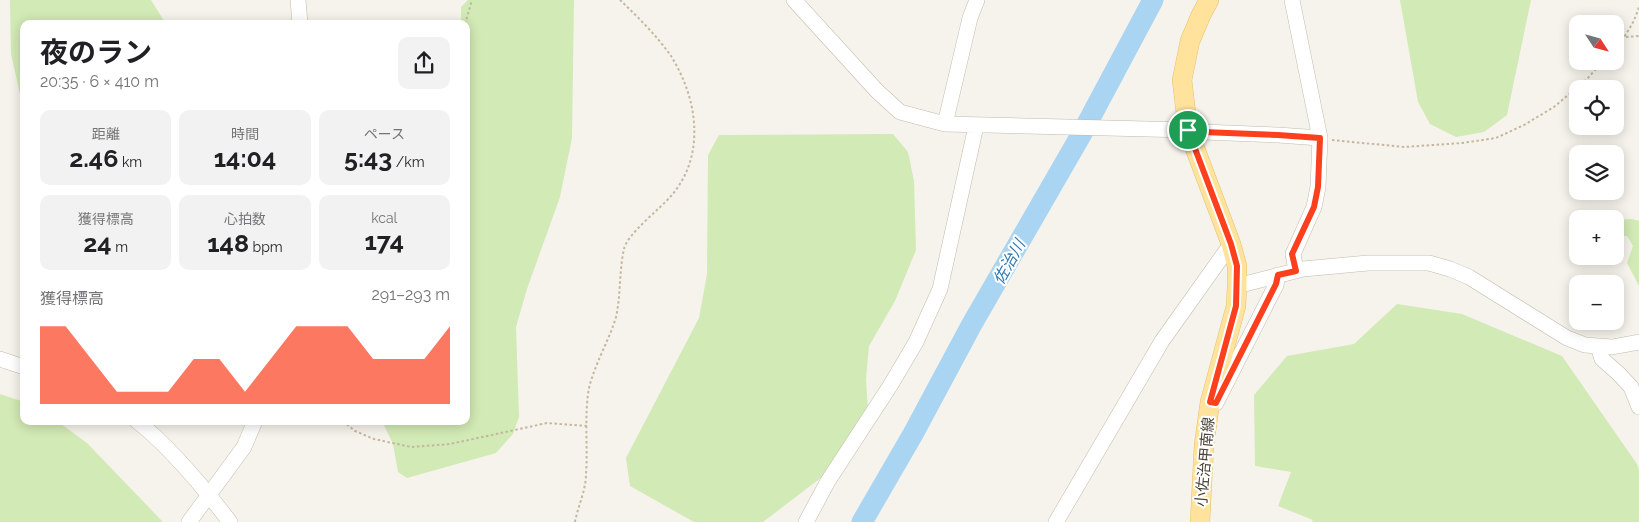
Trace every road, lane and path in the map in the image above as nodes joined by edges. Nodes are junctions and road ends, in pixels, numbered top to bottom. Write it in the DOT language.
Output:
graph roads {
  1 [pos="298,0"];
  2 [pos="472,0"];
  3 [pos="620,0"];
  4 [pos="794,0"];
  5 [pos="977,0"];
  6 [pos="1209,0"];
  7 [pos="1292,0"];
  8 [pos="1639,7"];
  9 [pos="300,20"];
  10 [pos="466,20"];
  11 [pos="1626,36"];
  12 [pos="1639,36"];
  13 [pos="1595,70"];
  14 [pos="944,124"];
  15 [pos="976,126"];
  16 [pos="1188,130"];
  17 [pos="1320,138"];
  18 [pos="1231,244"];
  19 [pos="1296,271"];
  20 [pos="1278,275"];
  21 [pos="1237,286"];
  22 [pos="1639,342"];
  23 [pos="1598,347"];
  24 [pos="0,359"];
  25 [pos="20,366"];
  26 [pos="1210,402"];
  27 [pos="1639,407"];
  28 [pos="142,425"];
  29 [pos="254,425"];
  30 [pos="347,425"];
  31 [pos="587,426"];
  32 [pos="210,495"];
  33 [pos="189,522"];
  34 [pos="230,522"];
  35 [pos="575,522"];
  36 [pos="806,522"];
  37 [pos="1056,522"];
  38 [pos="1200,522"];
  1 -- 9 [label="street"];
  2 -- 10 [label="path"];
  3 -- 31 [label="path"];
  4 -- 14 [label="street"];
  5 -- 14 [label="street"];
  6 -- 16 [label="main road, 小佐治甲南線"];
  7 -- 17 [label="street"];
  8 -- 11 [label="path"];
  11 -- 12 [label="path"];
  13 -- 17 [label="path"];
  14 -- 15 [label="street"];
  15 -- 16 [label="street"];
  15 -- 36 [label="street"];
  16 -- 17 [label="street"];
  16 -- 18 [label="main road, 小佐治甲南線"];
  17 -- 19 [label="street"];
  18 -- 21 [label="main road, 小佐治甲南線"];
  18 -- 37 [label="street"];
  19 -- 20 [label="street"];
  19 -- 23 [label="street"];
  20 -- 21 [label="street"];
  20 -- 26 [label="street"];
  21 -- 26 [label="main road, 小佐治甲南線"];
  22 -- 23 [label="street"];
  23 -- 27 [label="street"];
  24 -- 25 [label="street"];
  26 -- 38 [label="main road, 小佐治甲南線"];
  28 -- 32 [label="street"];
  29 -- 32 [label="street"];
  30 -- 31 [label="path"];
  31 -- 35 [label="path"];
  32 -- 33 [label="street"];
  32 -- 34 [label="street"];
}
